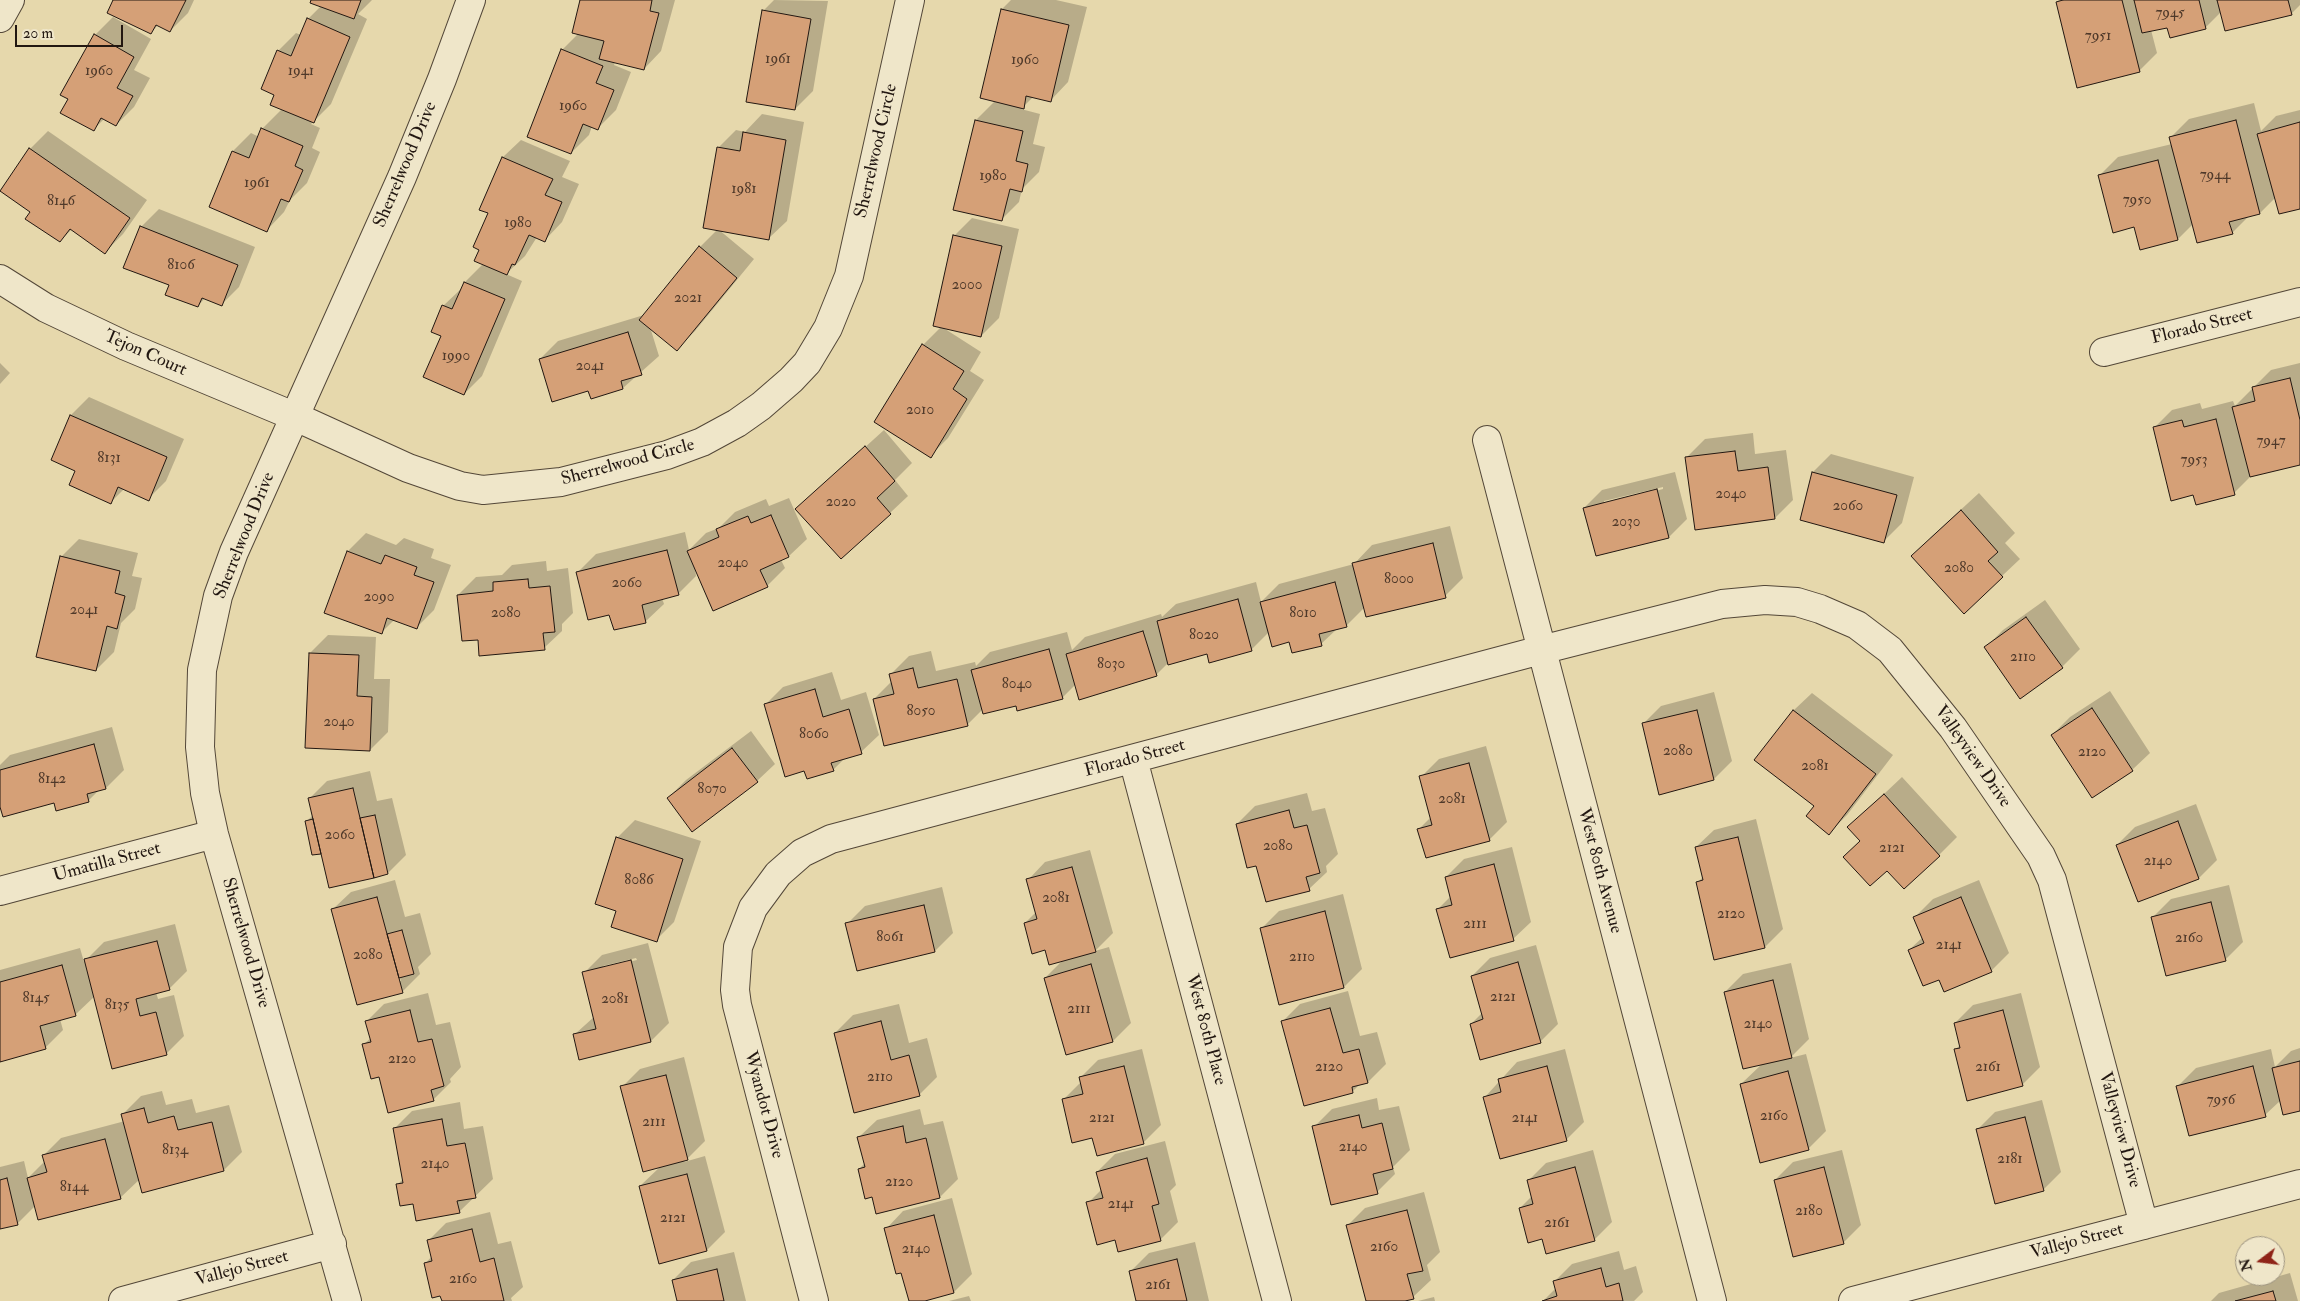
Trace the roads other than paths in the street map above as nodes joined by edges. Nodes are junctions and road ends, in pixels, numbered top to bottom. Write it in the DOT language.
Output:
graph roads {
  1 [pos="10,0"];
  2 [pos="471,0"];
  3 [pos="910,0"];
  4 [pos="0,18"];
  5 [pos="0,279"];
  6 [pos="2300,302"];
  7 [pos="2104,352"];
  8 [pos="296,417"];
  9 [pos="1487,440"];
  10 [pos="1541,650"];
  11 [pos="1133,759"];
  12 [pos="214,834"];
  13 [pos="0,891"];
  14 [pos="753,908"];
  15 [pos="2300,1184"];
  16 [pos="2144,1225"];
  17 [pos="332,1244"];
  18 [pos="123,1301"];
  19 [pos="347,1301"];
  20 [pos="814,1301"];
  21 [pos="1278,1301"];
  22 [pos="1712,1301"];
  23 [pos="1853,1301"];
  1 -- 4 [label="street"];
  2 -- 8 [label="street, Sherrelwood Drive"];
  3 -- 8 [label="street, Sherrelwood Circle"];
  5 -- 8 [label="street, Tejon Court"];
  6 -- 7 [label="street, Florado Street"];
  8 -- 12 [label="street, Sherrelwood Drive"];
  9 -- 10 [label="street, West 80th Avenue"];
  10 -- 11 [label="street, Florado Street"];
  10 -- 16 [label="street, Valleyview Drive"];
  10 -- 22 [label="street, West 80th Avenue"];
  11 -- 14 [label="street, Florado Street"];
  11 -- 21 [label="street, West 80th Place"];
  12 -- 13 [label="street, Umatilla Street"];
  12 -- 17 [label="street, Sherrelwood Drive"];
  14 -- 20 [label="street, Wyandot Drive"];
  15 -- 16 [label="street, Vallejo Street"];
  16 -- 23 [label="street, Vallejo Street"];
  17 -- 18 [label="street, Vallejo Street"];
  17 -- 19 [label="street, Sherrelwood Drive"];
}
